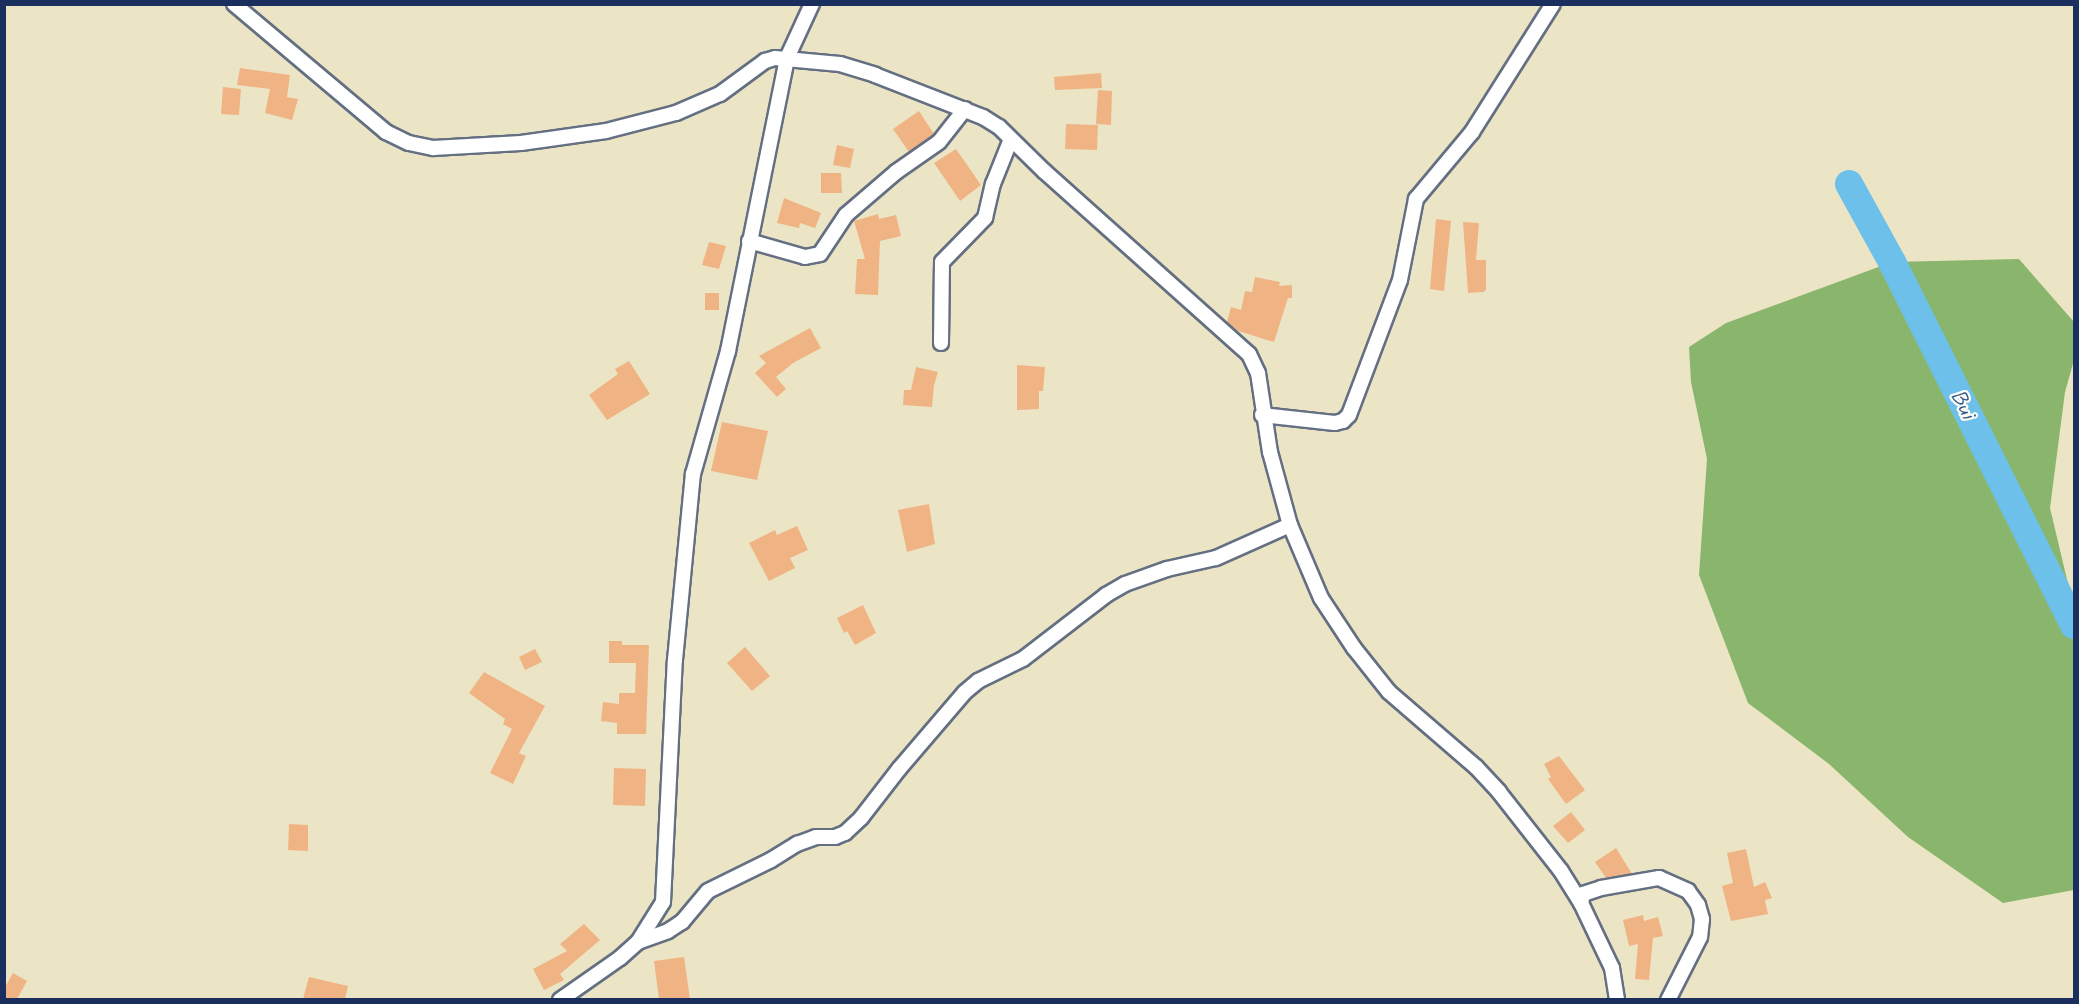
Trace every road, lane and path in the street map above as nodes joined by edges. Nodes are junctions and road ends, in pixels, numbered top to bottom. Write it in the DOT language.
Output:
graph roads {
  1 [pos="234,4"];
  2 [pos="812,4"];
  3 [pos="1553,4"];
  4 [pos="787,58"];
  5 [pos="965,109"];
  6 [pos="1011,139"];
  7 [pos="749,241"];
  8 [pos="941,343"];
  9 [pos="1262,415"];
  10 [pos="1290,525"];
  11 [pos="663,902"];
  12 [pos="1581,903"];
  13 [pos="668,931"];
  14 [pos="638,942"];
  15 [pos="560,999"];
  16 [pos="1617,999"];
  17 [pos="1668,999"];
  1 -- 4 [label="street"];
  2 -- 4 [label="street"];
  3 -- 9 [label="street"];
  4 -- 5 [label="street"];
  4 -- 7 [label="street"];
  5 -- 6 [label="street"];
  5 -- 7 [label="street"];
  6 -- 8 [label="street"];
  6 -- 9 [label="street"];
  7 -- 11 [label="street"];
  9 -- 10 [label="street"];
  10 -- 12 [label="street"];
  10 -- 13 [label="street"];
  11 -- 13 [label="street"];
  11 -- 14 [label="street"];
  12 -- 16 [label="street"];
  12 -- 17 [label="street"];
  13 -- 14 [label="street"];
  14 -- 15 [label="street"];
}
